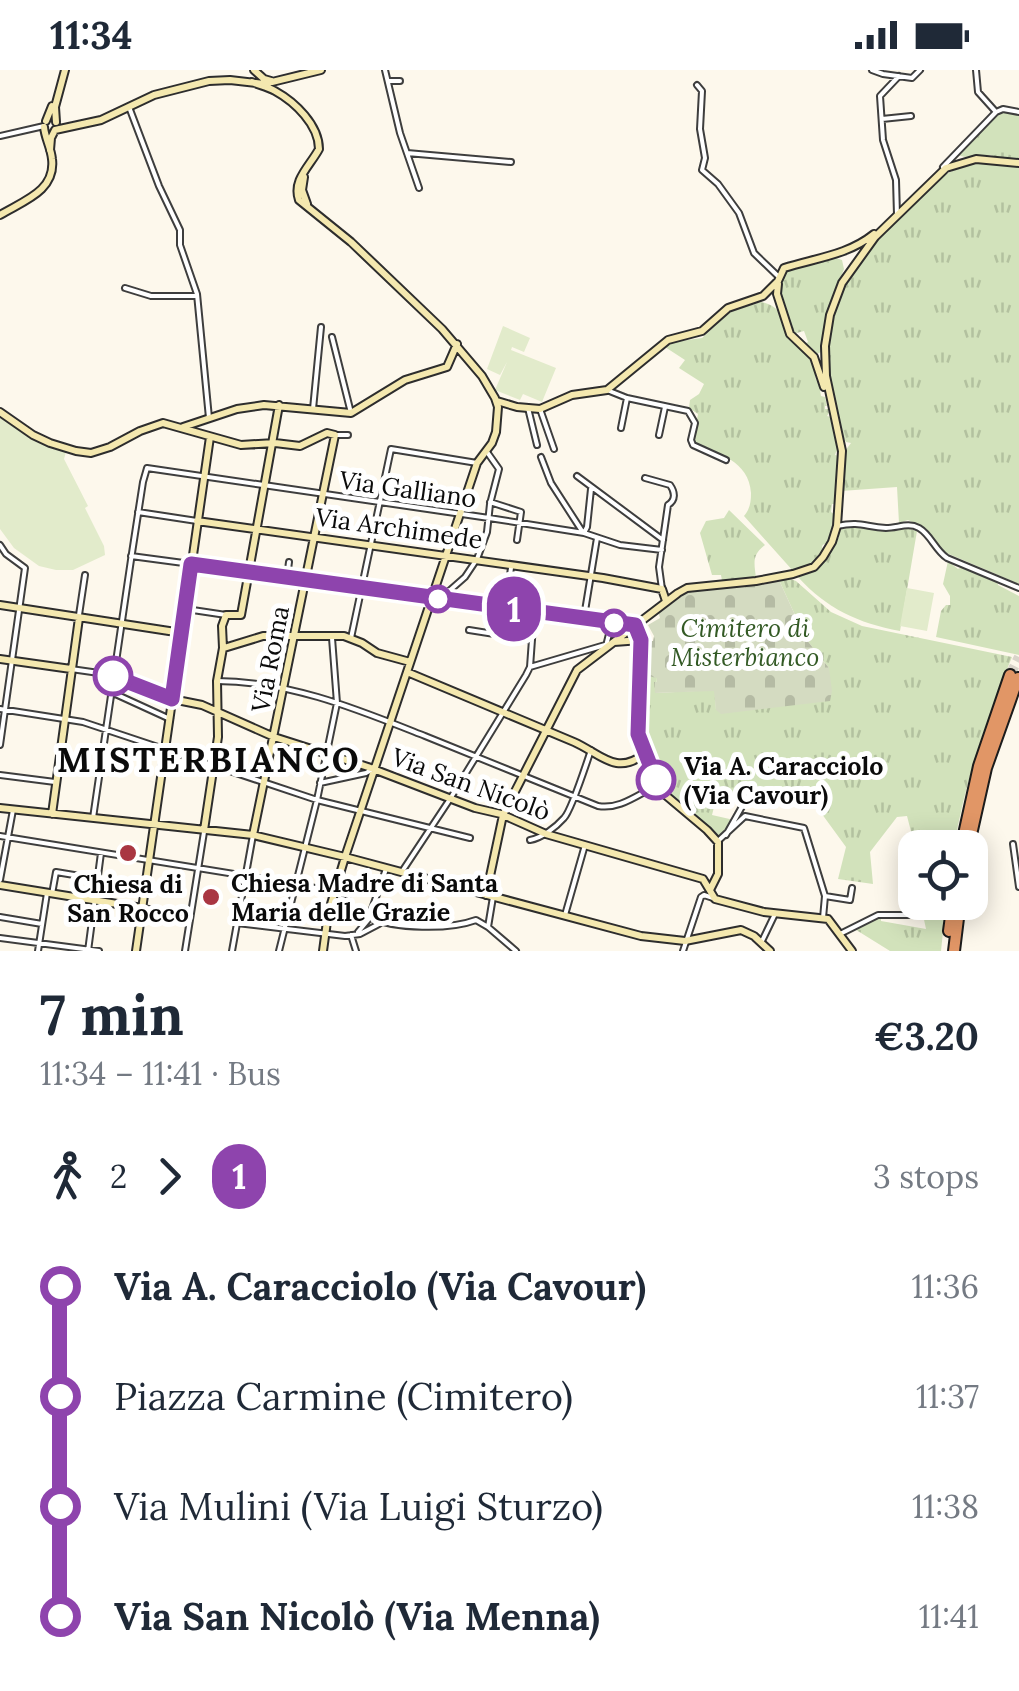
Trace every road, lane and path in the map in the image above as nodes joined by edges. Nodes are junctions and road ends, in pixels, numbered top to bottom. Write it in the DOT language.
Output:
graph roads {
  1 [pos="65,70"];
  2 [pos="254,70"];
  3 [pos="321,70"];
  4 [pos="385,70"];
  5 [pos="872,70"];
  6 [pos="920,70"];
  7 [pos="976,70"];
  8 [pos="899,76"];
  9 [pos="400,80"];
  10 [pos="389,81"];
  11 [pos="274,85"];
  12 [pos="697,85"];
  13 [pos="58,96"];
  14 [pos="129,107"];
  15 [pos="996,112"];
  16 [pos="1019,112"];
  17 [pos="911,116"];
  18 [pos="882,118"];
  19 [pos="45,125"];
  20 [pos="55,127"];
  21 [pos="0,136"];
  22 [pos="50,150"];
  23 [pos="407,154"];
  24 [pos="512,162"];
  25 [pos="1019,163"];
  26 [pos="934,178"];
  27 [pos="419,188"];
  28 [pos="0,214"];
  29 [pos="896,216"];
  30 [pos="834,255"];
  31 [pos="779,280"];
  32 [pos="842,283"];
  33 [pos="125,288"];
  34 [pos="196,296"];
  35 [pos="750,300"];
  36 [pos="783,314"];
  37 [pos="321,327"];
  38 [pos="332,337"];
  39 [pos="456,344"];
  40 [pos="825,346"];
  41 [pos="814,356"];
  42 [pos="607,390"];
  43 [pos="627,398"];
  44 [pos="497,404"];
  45 [pos="279,405"];
  46 [pos="665,407"];
  47 [pos="528,408"];
  48 [pos="312,409"];
  49 [pos="540,409"];
  50 [pos="0,412"];
  51 [pos="832,412"];
  52 [pos="352,413"];
  53 [pos="208,418"];
  54 [pos="163,423"];
  55 [pos="621,428"];
  56 [pos="348,435"];
  57 [pos="659,435"];
  58 [pos="210,437"];
  59 [pos="334,437"];
  60 [pos="272,443"];
  61 [pos="537,446"];
  62 [pos="554,449"];
  63 [pos="486,452"];
  64 [pos="541,457"];
  65 [pos="726,460"];
  66 [pos="477,463"];
  67 [pos="204,476"];
  68 [pos="577,476"];
  69 [pos="645,478"];
  70 [pos="264,485"];
  71 [pos="592,487"];
  72 [pos="324,494"];
  73 [pos="490,502"];
  74 [pos="380,503"];
  75 [pos="138,512"];
  76 [pos="460,514"];
  77 [pos="490,518"];
  78 [pos="197,520"];
  79 [pos="520,523"];
  80 [pos="837,526"];
  81 [pos="256,528"];
  82 [pos="584,533"];
  83 [pos="315,537"];
  84 [pos="597,538"];
  85 [pos="517,540"];
  86 [pos="663,540"];
  87 [pos="372,545"];
  88 [pos="0,546"];
  89 [pos="662,550"];
  90 [pos="131,556"];
  91 [pos="446,556"];
  92 [pos="477,560"];
  93 [pos="289,562"];
  94 [pos="191,564"];
  95 [pos="512,565"];
  96 [pos="248,572"];
  97 [pos="85,575"];
  98 [pos="590,576"];
  99 [pos="287,577"];
  100 [pos="306,580"];
  101 [pos="362,587"];
  102 [pos="660,587"];
  103 [pos="688,588"];
  104 [pos="1019,588"];
  105 [pos="436,598"];
  106 [pos="668,599"];
  107 [pos="0,606"];
  108 [pos="20,608"];
  109 [pos="505,608"];
  110 [pos="185,609"];
  111 [pos="534,612"];
  112 [pos="226,615"];
  113 [pos="79,618"];
  114 [pos="584,618"];
  115 [pos="610,622"];
  116 [pos="121,624"];
  117 [pos="637,624"];
  118 [pos="470,630"];
  119 [pos="182,633"];
  120 [pos="295,636"];
  121 [pos="332,636"];
  122 [pos="351,638"];
  123 [pos="532,640"];
  124 [pos="641,641"];
  125 [pos="609,644"];
  126 [pos="223,648"];
  127 [pos="0,660"];
  128 [pos="12,661"];
  129 [pos="410,662"];
  130 [pos="530,666"];
  131 [pos="71,669"];
  132 [pos="407,672"];
  133 [pos="113,676"];
  134 [pos="1014,677"];
  135 [pos="218,680"];
  136 [pos="284,688"];
  137 [pos="111,692"];
  138 [pos="172,699"];
  139 [pos="337,703"];
  140 [pos="2,710"];
  141 [pos="218,712"];
  142 [pos="502,713"];
  143 [pos="65,718"];
  144 [pos="170,719"];
  145 [pos="390,722"];
  146 [pos="106,729"];
  147 [pos="546,730"];
  148 [pos="274,737"];
  149 [pos="0,745"];
  150 [pos="166,750"];
  151 [pos="592,750"];
  152 [pos="326,753"];
  153 [pos="644,754"];
  154 [pos="476,756"];
  155 [pos="214,765"];
  156 [pos="373,770"];
  157 [pos="0,774"];
  158 [pos="523,776"];
  159 [pos="56,782"];
  160 [pos="320,783"];
  161 [pos="264,784"];
  162 [pos="658,785"];
  163 [pos="573,796"];
  164 [pos="748,796"];
  165 [pos="450,799"];
  166 [pos="317,800"];
  167 [pos="0,808"];
  168 [pos="13,810"];
  169 [pos="360,812"];
  170 [pos="52,814"];
  171 [pos="504,815"];
  172 [pos="93,818"];
  173 [pos="155,825"];
  174 [pos="431,828"];
  175 [pos="204,830"];
  176 [pos="967,830"];
  177 [pos="546,834"];
  178 [pos="0,836"];
  179 [pos="254,836"];
  180 [pos="726,836"];
  181 [pos="8,838"];
  182 [pos="470,838"];
  183 [pos="530,840"];
  184 [pos="718,842"];
  185 [pos="1013,844"];
  186 [pos="586,845"];
  187 [pos="306,848"];
  188 [pos="102,853"];
  189 [pos="345,857"];
  190 [pos="149,861"];
  191 [pos="2,863"];
  192 [pos="198,868"];
  193 [pos="386,869"];
  194 [pos="401,873"];
  195 [pos="245,876"];
  196 [pos="98,877"];
  197 [pos="0,883"];
  198 [pos="296,884"];
  199 [pos="852,888"];
  200 [pos="1019,888"];
  201 [pos="334,892"];
  202 [pos="50,893"];
  203 [pos="707,893"];
  204 [pos="348,895"];
  205 [pos="490,896"];
  206 [pos="824,896"];
  207 [pos="94,900"];
  208 [pos="142,908"];
  209 [pos="775,914"];
  210 [pos="190,915"];
  211 [pos="898,915"];
  212 [pos="565,916"];
  213 [pos="0,917"];
  214 [pos="369,917"];
  215 [pos="823,918"];
  216 [pos="954,920"];
  217 [pos="237,923"];
  218 [pos="382,923"];
  219 [pos="42,924"];
  220 [pos="488,927"];
  221 [pos="284,930"];
  222 [pos="840,934"];
  223 [pos="325,935"];
  224 [pos="351,935"];
  225 [pos="0,938"];
  226 [pos="684,941"];
  227 [pos="762,943"];
  228 [pos="39,944"];
  229 [pos="88,950"];
  230 [pos="38,951"];
  231 [pos="98,951"];
  232 [pos="136,951"];
  233 [pos="185,951"];
  234 [pos="232,951"];
  235 [pos="278,951"];
  236 [pos="323,951"];
  237 [pos="356,951"];
  238 [pos="516,951"];
  239 [pos="683,951"];
  240 [pos="770,951"];
  241 [pos="852,951"];
  242 [pos="951,951"];
  1 -- 13 [label="street"];
  2 -- 11 [label="street"];
  3 -- 11 [label="street"];
  4 -- 10 [label="street"];
  5 -- 8 [label="street"];
  6 -- 8 [label="street"];
  7 -- 15 [label="street"];
  8 -- 18 [label="street"];
  9 -- 10 [label="street"];
  10 -- 23 [label="street"];
  11 -- 14 [label="street"];
  11 -- 39 [label="street"];
  12 -- 31 [label="street"];
  13 -- 19 [label="street"];
  13 -- 20 [label="street"];
  14 -- 20 [label="street"];
  14 -- 34 [label="street"];
  15 -- 16 [label="street"];
  15 -- 26 [label="street"];
  17 -- 18 [label="street"];
  18 -- 29 [label="street"];
  19 -- 20 [label="street"];
  19 -- 21 [label="street"];
  19 -- 22 [label="street"];
  20 -- 22 [label="street"];
  22 -- 28 [label="street"];
  23 -- 24 [label="street"];
  23 -- 27 [label="street"];
  25 -- 26 [label="street"];
  26 -- 29 [label="street"];
  29 -- 30 [label="street"];
  29 -- 32 [label="street"];
  30 -- 31 [label="street"];
  30 -- 32 [label="street"];
  31 -- 35 [label="street"];
  31 -- 36 [label="street"];
  32 -- 40 [label="street"];
  33 -- 34 [label="street"];
  34 -- 53 [label="street"];
  35 -- 36 [label="street"];
  35 -- 42 [label="street"];
  36 -- 41 [label="street"];
  37 -- 48 [label="street"];
  38 -- 52 [label="street"];
  39 -- 44 [label="street"];
  39 -- 52 [label="street"];
  40 -- 41 [label="street"];
  40 -- 51 [label="street"];
  41 -- 51 [label="street"];
  42 -- 43 [label="street"];
  42 -- 49 [label="street"];
  43 -- 46 [label="street"];
  43 -- 55 [label="street"];
  44 -- 47 [label="street"];
  44 -- 63 [label="street"];
  45 -- 48 [label="street"];
  45 -- 53 [label="street"];
  45 -- 60 [label="street"];
  46 -- 57 [label="street"];
  46 -- 65 [label="street"];
  47 -- 49 [label="street"];
  47 -- 61 [label="street"];
  48 -- 52 [label="street"];
  49 -- 62 [label="street"];
  50 -- 54 [label="street"];
  51 -- 80 [label="street"];
  53 -- 54 [label="street"];
  54 -- 58 [label="street"];
  56 -- 59 [label="street"];
  58 -- 60 [label="street"];
  58 -- 67 [label="street"];
  59 -- 60 [label="street"];
  59 -- 72 [label="street, Via Roma"];
  60 -- 70 [label="street"];
  63 -- 66 [label="street"];
  63 -- 73 [label="street"];
  64 -- 82 [label="street"];
  66 -- 74 [label="street"];
  66 -- 76 [label="street"];
  67 -- 70 [label="street, Via Galliano"];
  67 -- 75 [label="street, Via Galliano"];
  67 -- 78 [label="street"];
  68 -- 71 [label="street"];
  69 -- 86 [label="street"];
  70 -- 72 [label="street, Via Galliano"];
  70 -- 81 [label="street"];
  71 -- 82 [label="street"];
  71 -- 86 [label="street"];
  72 -- 74 [label="street, Via Galliano"];
  72 -- 83 [label="street, Via Roma"];
  73 -- 77 [label="street"];
  73 -- 79 [label="street"];
  74 -- 76 [label="street, Via Galliano"];
  74 -- 87 [label="street"];
  75 -- 78 [label="street, Via Archimede"];
  75 -- 90 [label="street"];
  76 -- 77 [label="street, Via Galliano"];
  76 -- 91 [label="street"];
  77 -- 79 [label="street, Via Galliano"];
  77 -- 92 [label="street"];
  78 -- 81 [label="street, Via Archimede"];
  78 -- 94 [label="street"];
  79 -- 82 [label="street, Via Galliano"];
  79 -- 85 [label="street"];
  80 -- 103 [label="street"];
  80 -- 104 [label="street"];
  81 -- 83 [label="street, Via Archimede"];
  81 -- 96 [label="street"];
  82 -- 84 [label="street, Via Galliano"];
  83 -- 87 [label="street, Via Archimede"];
  83 -- 100 [label="street, Via Roma"];
  84 -- 89 [label="street, Via Galliano"];
  84 -- 98 [label="street"];
  86 -- 89 [label="street"];
  87 -- 91 [label="street, Via Archimede"];
  87 -- 101 [label="street"];
  88 -- 108 [label="street"];
  89 -- 102 [label="street"];
  90 -- 94 [label="street"];
  90 -- 116 [label="street"];
  91 -- 92 [label="street, Via Archimede"];
  91 -- 105 [label="street"];
  92 -- 95 [label="street, Via Archimede"];
  92 -- 105 [label="street"];
  93 -- 99 [label="street"];
  94 -- 96 [label="street"];
  94 -- 110 [label="street"];
  95 -- 98 [label="street, Via Archimede"];
  95 -- 109 [label="street"];
  96 -- 99 [label="street"];
  96 -- 112 [label="street"];
  97 -- 113 [label="street"];
  98 -- 102 [label="street, Via Archimede"];
  98 -- 114 [label="street"];
  99 -- 100 [label="street"];
  100 -- 101 [label="street"];
  100 -- 120 [label="street, Via Roma"];
  101 -- 105 [label="street"];
  101 -- 122 [label="street"];
  102 -- 103 [label="street"];
  102 -- 106 [label="street"];
  103 -- 106 [label="street"];
  105 -- 109 [label="street"];
  105 -- 129 [label="street"];
  106 -- 117 [label="street"];
  107 -- 108 [label="street"];
  108 -- 113 [label="street"];
  108 -- 128 [label="street"];
  109 -- 111 [label="street"];
  110 -- 112 [label="street"];
  110 -- 119 [label="street"];
  111 -- 114 [label="street"];
  111 -- 123 [label="street"];
  112 -- 126 [label="street"];
  113 -- 116 [label="street"];
  113 -- 131 [label="street"];
  114 -- 115 [label="street"];
  115 -- 117 [label="street"];
  115 -- 125 [label="street"];
  116 -- 119 [label="street"];
  116 -- 133 [label="street"];
  117 -- 124 [label="street"];
  117 -- 125 [label="street"];
  118 -- 123 [label="street"];
  119 -- 138 [label="street"];
  120 -- 121 [label="street"];
  120 -- 126 [label="street"];
  120 -- 136 [label="street, Via Roma"];
  121 -- 122 [label="street"];
  121 -- 139 [label="street"];
  122 -- 129 [label="street"];
  123 -- 130 [label="street"];
  124 -- 125 [label="street"];
  124 -- 153 [label="street"];
  125 -- 130 [label="street"];
  125 -- 147 [label="street"];
  126 -- 135 [label="street"];
  127 -- 128 [label="street, Via San Nicolò"];
  128 -- 131 [label="street, Via San Nicolò"];
  128 -- 140 [label="street"];
  129 -- 132 [label="street"];
  130 -- 142 [label="street"];
  131 -- 133 [label="street, Via San Nicolò"];
  131 -- 143 [label="street"];
  132 -- 142 [label="street"];
  132 -- 145 [label="street"];
  133 -- 137 [label="street"];
  133 -- 138 [label="street, Via San Nicolò"];
  134 -- 176 [label="highway"];
  135 -- 136 [label="street"];
  135 -- 141 [label="street"];
  136 -- 139 [label="street"];
  136 -- 148 [label="street, Via Roma"];
  137 -- 144 [label="street"];
  137 -- 146 [label="street"];
  138 -- 141 [label="street, Via San Nicolò"];
  138 -- 144 [label="street"];
  139 -- 145 [label="street"];
  139 -- 152 [label="street"];
  140 -- 143 [label="street"];
  140 -- 149 [label="street"];
  141 -- 148 [label="street, Via San Nicolò"];
  141 -- 155 [label="street"];
  142 -- 147 [label="street"];
  142 -- 154 [label="street"];
  143 -- 146 [label="street"];
  143 -- 159 [label="street"];
  144 -- 150 [label="street"];
  145 -- 154 [label="street"];
  145 -- 156 [label="street"];
  146 -- 150 [label="street"];
  146 -- 172 [label="street"];
  147 -- 151 [label="street"];
  147 -- 158 [label="street"];
  148 -- 152 [label="street, Via San Nicolò"];
  148 -- 161 [label="street, Via Roma"];
  150 -- 155 [label="street"];
  150 -- 173 [label="street"];
  151 -- 153 [label="street"];
  151 -- 163 [label="street"];
  152 -- 156 [label="street, Via San Nicolò"];
  152 -- 160 [label="street"];
  153 -- 162 [label="street"];
  154 -- 158 [label="street"];
  154 -- 165 [label="street"];
  155 -- 161 [label="street"];
  155 -- 175 [label="street"];
  156 -- 160 [label="street"];
  156 -- 165 [label="street, Via San Nicolò"];
  156 -- 169 [label="street"];
  157 -- 159 [label="street"];
  158 -- 163 [label="street"];
  158 -- 171 [label="street"];
  159 -- 170 [label="street"];
  160 -- 166 [label="street"];
  161 -- 166 [label="street"];
  161 -- 179 [label="street, Via Roma"];
  162 -- 163 [label="street"];
  162 -- 184 [label="street"];
  163 -- 177 [label="street"];
  164 -- 180 [label="street"];
  165 -- 171 [label="street, Via San Nicolò"];
  165 -- 174 [label="street"];
  166 -- 169 [label="street"];
  166 -- 187 [label="street"];
  167 -- 168 [label="street"];
  168 -- 170 [label="street"];
  168 -- 181 [label="street"];
  169 -- 174 [label="street"];
  169 -- 189 [label="street"];
  170 -- 172 [label="street"];
  171 -- 177 [label="street, Via San Nicolò"];
  171 -- 205 [label="street"];
  172 -- 173 [label="street"];
  173 -- 175 [label="street"];
  173 -- 190 [label="street"];
  174 -- 182 [label="street"];
  174 -- 194 [label="street"];
  175 -- 179 [label="street"];
  175 -- 192 [label="street"];
  177 -- 183 [label="street"];
  177 -- 186 [label="street, Via San Nicolò"];
  178 -- 181 [label="street"];
  179 -- 187 [label="street"];
  179 -- 195 [label="street, Via Roma"];
  180 -- 184 [label="street"];
  180 -- 206 [label="street"];
  181 -- 188 [label="street"];
  181 -- 191 [label="street"];
  184 -- 203 [label="street"];
  185 -- 200 [label="street"];
  186 -- 203 [label="street, Via San Nicolò"];
  186 -- 212 [label="street"];
  187 -- 189 [label="street"];
  187 -- 198 [label="street"];
  188 -- 190 [label="street"];
  188 -- 196 [label="street"];
  189 -- 193 [label="street"];
  189 -- 201 [label="street"];
  190 -- 192 [label="street"];
  190 -- 208 [label="street"];
  191 -- 197 [label="street"];
  192 -- 195 [label="street"];
  192 -- 210 [label="street"];
  193 -- 194 [label="street"];
  193 -- 214 [label="street"];
  194 -- 205 [label="street"];
  195 -- 198 [label="street"];
  195 -- 217 [label="street, Via Roma"];
  196 -- 202 [label="street"];
  196 -- 207 [label="street"];
  197 -- 202 [label="street"];
  198 -- 201 [label="street"];
  198 -- 221 [label="street"];
  199 -- 206 [label="street"];
  201 -- 204 [label="street"];
  201 -- 223 [label="street"];
  202 -- 207 [label="street"];
  202 -- 219 [label="street"];
  203 -- 209 [label="street"];
  203 -- 226 [label="street"];
  205 -- 212 [label="street"];
  205 -- 220 [label="street"];
  206 -- 215 [label="street"];
  207 -- 208 [label="street"];
  207 -- 229 [label="street"];
  208 -- 210 [label="street"];
  208 -- 232 [label="street"];
  209 -- 215 [label="street"];
  209 -- 227 [label="street"];
  210 -- 233 [label="street"];
  211 -- 222 [label="street"];
  212 -- 226 [label="street"];
  213 -- 219 [label="street"];
  214 -- 218 [label="street"];
  214 -- 224 [label="street"];
  215 -- 222 [label="street"];
  216 -- 242 [label="highway"];
  217 -- 221 [label="street"];
  217 -- 234 [label="street, Via Roma"];
  218 -- 220 [label="street"];
  218 -- 224 [label="street"];
  219 -- 228 [label="street"];
  220 -- 238 [label="street"];
  221 -- 223 [label="street"];
  221 -- 235 [label="street"];
  222 -- 241 [label="street"];
  223 -- 224 [label="street"];
  223 -- 236 [label="street"];
  224 -- 237 [label="street"];
  225 -- 228 [label="street"];
  226 -- 227 [label="street"];
  226 -- 239 [label="street"];
  227 -- 240 [label="street"];
  228 -- 229 [label="street"];
  228 -- 230 [label="street"];
  229 -- 231 [label="street"];
}
